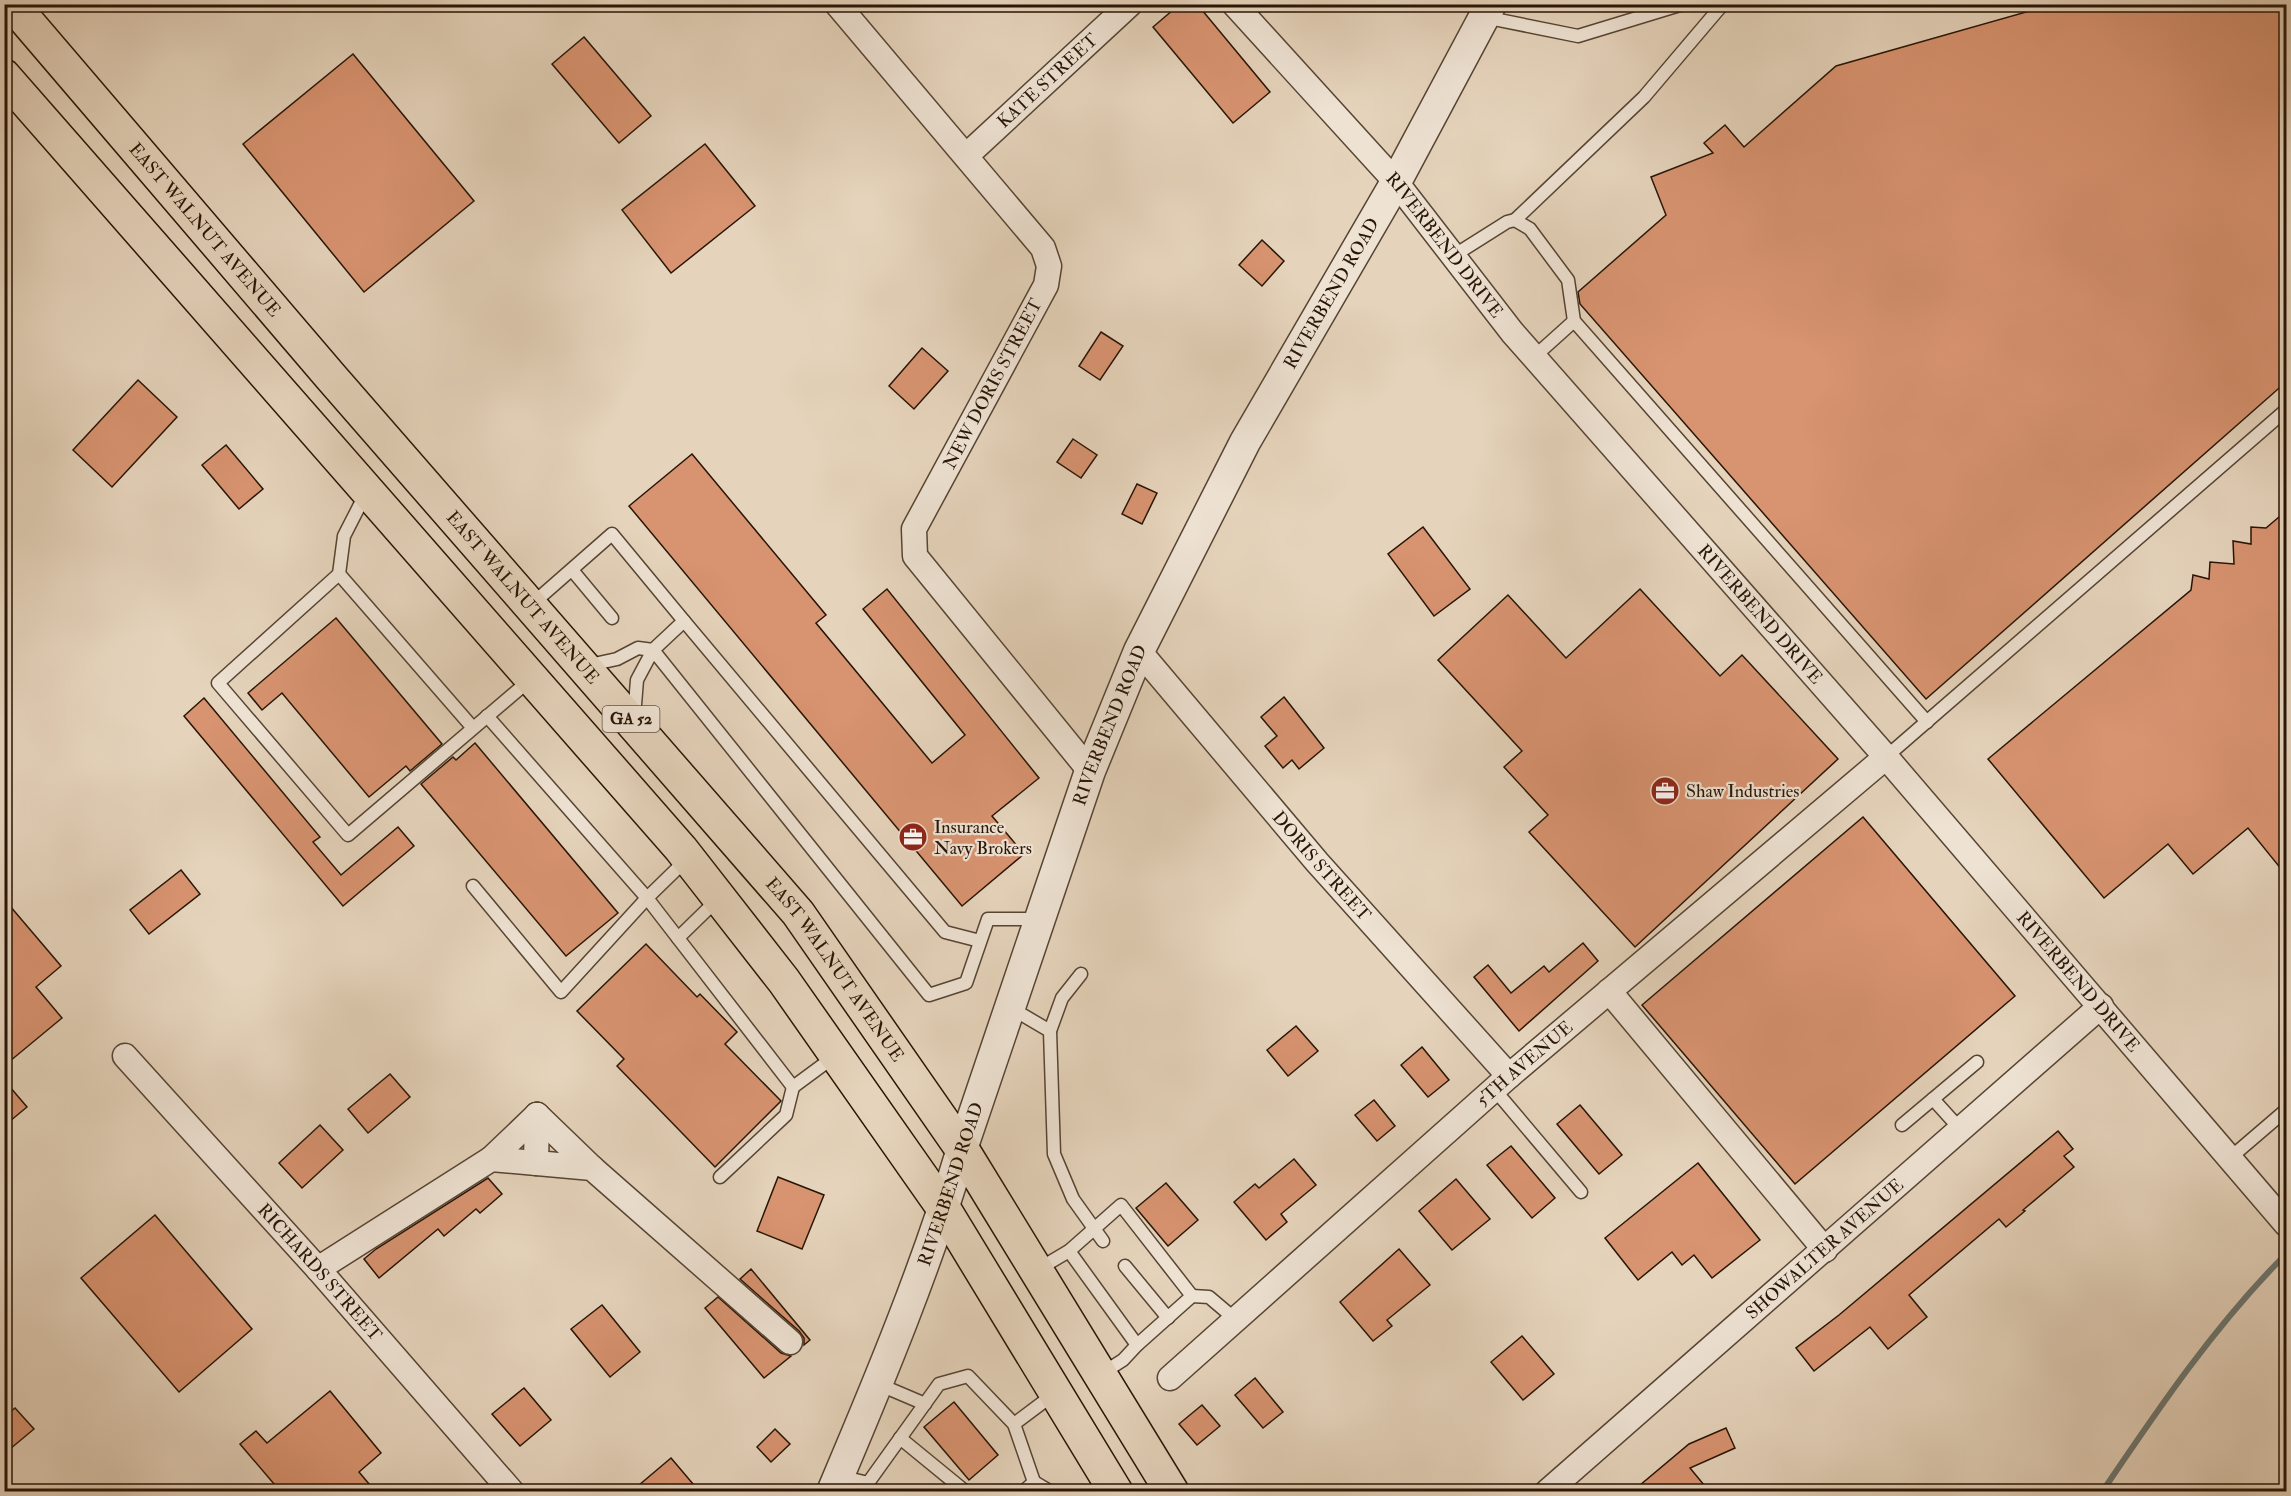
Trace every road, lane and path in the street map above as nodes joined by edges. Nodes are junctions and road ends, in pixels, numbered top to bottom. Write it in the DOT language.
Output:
graph roads {
  1 [pos="12,4"];
  2 [pos="837,4"];
  3 [pos="1130,4"];
  4 [pos="1234,4"];
  5 [pos="1683,4"];
  6 [pos="1723,4"];
  7 [pos="1487,11"];
  8 [pos="4,76"];
  9 [pos="122,133"];
  10 [pos="966,156"];
  11 [pos="82,166"];
  12 [pos="1396,182"];
  13 [pos="1515,220"];
  14 [pos="1453,256"];
  15 [pos="1574,321"];
  16 [pos="1534,357"];
  17 [pos="2286,410"];
  18 [pos="367,490"];
  19 [pos="572,570"];
  20 [pos="339,574"];
  21 [pos="530,606"];
  22 [pos="612,618"];
  23 [pos="684,621"];
  24 [pos="653,650"];
  25 [pos="1139,651"];
  26 [pos="583,666"];
  27 [pos="531,678"];
  28 [pos="487,716"];
  29 [pos="633,722"];
  30 [pos="1927,722"];
  31 [pos="473,728"];
  32 [pos="1886,758"];
  33 [pos="1090,771"];
  34 [pos="688,858"];
  35 [pos="473,886"];
  36 [pos="647,898"];
  37 [pos="720,898"];
  38 [pos="1040,919"];
  39 [pos="678,938"];
  40 [pos="980,941"];
  41 [pos="1081,974"];
  42 [pos="1609,991"];
  43 [pos="2101,1006"];
  44 [pos="1010,1007"];
  45 [pos="1050,1031"];
  46 [pos="125,1056"];
  47 [pos="836,1056"];
  48 [pos="1977,1062"];
  49 [pos="1502,1082"];
  50 [pos="793,1087"];
  51 [pos="1933,1099"];
  52 [pos="2286,1110"];
  53 [pos="537,1115"];
  54 [pos="1902,1125"];
  55 [pos="1961,1130"];
  56 [pos="962,1149"];
  57 [pos="2230,1158"];
  58 [pos="491,1159"];
  59 [pos="536,1162"];
  60 [pos="592,1168"];
  61 [pos="720,1177"];
  62 [pos="1581,1192"];
  63 [pos="944,1209"];
  64 [pos="2286,1224"];
  65 [pos="1094,1229"];
  66 [pos="1103,1241"];
  67 [pos="1825,1250"];
  68 [pos="1069,1251"];
  69 [pos="1125,1266"];
  70 [pos="318,1269"];
  71 [pos="1036,1271"];
  72 [pos="1192,1296"];
  73 [pos="1168,1318"];
  74 [pos="1235,1318"];
  75 [pos="790,1342"];
  76 [pos="1137,1345"];
  77 [pos="1100,1375"];
  78 [pos="1170,1378"];
  79 [pos="878,1384"];
  80 [pos="1055,1392"];
  81 [pos="925,1404"];
  82 [pos="1014,1424"];
  83 [pos="900,1438"];
  84 [pos="1034,1482"];
  85 [pos="835,1484"];
  86 [pos="867,1487"];
  87 [pos="512,1491"];
  88 [pos="966,1491"];
  89 [pos="1023,1491"];
  90 [pos="1051,1491"];
  91 [pos="1116,1491"];
  92 [pos="1172,1491"];
  93 [pos="1547,1491"];
  1 -- 9 [label="main road, EAST WALNUT AVENUE / GA 52"];
  2 -- 10 [label="street, NEW DORIS STREET"];
  3 -- 10 [label="street, KATE STREET"];
  4 -- 12 [label="street, RIVERBEND DRIVE"];
  5 -- 7 [label="lane"];
  6 -- 13 [label="lane"];
  7 -- 12 [label="street, RIVERBEND ROAD"];
  8 -- 11 [label="main road, GA 52"];
  9 -- 11 [label="main road"];
  9 -- 21 [label="main road, EAST WALNUT AVENUE / GA 52"];
  10 -- 33 [label="street, NEW DORIS STREET"];
  11 -- 18 [label="main road, GA 52"];
  12 -- 14 [label="street, RIVERBEND DRIVE"];
  12 -- 25 [label="street, RIVERBEND ROAD"];
  13 -- 14 [label="lane"];
  13 -- 15 [label="lane"];
  14 -- 16 [label="street, RIVERBEND DRIVE"];
  15 -- 16 [label="lane"];
  15 -- 30 [label="lane"];
  16 -- 32 [label="street, RIVERBEND DRIVE"];
  17 -- 30 [label="lane"];
  18 -- 20 [label="lane"];
  18 -- 27 [label="main road, GA 52"];
  19 -- 21 [label="lane"];
  19 -- 22 [label="lane"];
  19 -- 23 [label="lane"];
  20 -- 31 [label="lane"];
  20 -- 31 [label="lane"];
  21 -- 26 [label="main road, EAST WALNUT AVENUE / GA 52"];
  23 -- 24 [label="lane"];
  23 -- 40 [label="lane"];
  24 -- 26 [label="lane"];
  24 -- 29 [label="lane"];
  24 -- 40 [label="lane"];
  25 -- 33 [label="street, RIVERBEND ROAD"];
  25 -- 49 [label="street, DORIS STREET"];
  26 -- 29 [label="main road, EAST WALNUT AVENUE / GA 52"];
  27 -- 28 [label="lane"];
  27 -- 34 [label="main road, GA 52"];
  28 -- 31 [label="lane"];
  28 -- 36 [label="lane"];
  29 -- 56 [label="main road, EAST WALNUT AVENUE / GA 52"];
  30 -- 32 [label="lane"];
  32 -- 42 [label="street, 5TH AVENUE"];
  32 -- 43 [label="street, RIVERBEND DRIVE"];
  33 -- 38 [label="street, RIVERBEND ROAD"];
  34 -- 36 [label="lane"];
  34 -- 37 [label="main road, GA 52"];
  35 -- 36 [label="lane"];
  36 -- 39 [label="lane"];
  37 -- 39 [label="lane"];
  37 -- 47 [label="main road, GA 52"];
  38 -- 40 [label="lane"];
  38 -- 44 [label="street, RIVERBEND ROAD"];
  39 -- 50 [label="lane"];
  41 -- 45 [label="lane"];
  42 -- 49 [label="street, 5TH AVENUE"];
  42 -- 67 [label="street"];
  43 -- 55 [label="street, SHOWALTER AVENUE"];
  43 -- 57 [label="street, RIVERBEND DRIVE"];
  44 -- 45 [label="lane"];
  44 -- 56 [label="street, RIVERBEND ROAD"];
  45 -- 65 [label="lane"];
  46 -- 70 [label="street, RICHARDS STREET"];
  47 -- 50 [label="lane"];
  47 -- 63 [label="main road, GA 52"];
  48 -- 51 [label="lane"];
  49 -- 62 [label="lane"];
  49 -- 74 [label="street, 5TH AVENUE"];
  50 -- 61 [label="lane"];
  51 -- 54 [label="lane"];
  51 -- 55 [label="lane"];
  52 -- 57 [label="lane"];
  53 -- 58 [label="street"];
  53 -- 59 [label="street"];
  53 -- 60 [label="street"];
  55 -- 67 [label="street, SHOWALTER AVENUE"];
  56 -- 63 [label="street, RIVERBEND ROAD"];
  56 -- 71 [label="main road, EAST WALNUT AVENUE / GA 52"];
  57 -- 64 [label="street, RIVERBEND DRIVE"];
  58 -- 59 [label="street"];
  58 -- 70 [label="street"];
  59 -- 60 [label="street"];
  60 -- 75 [label="street"];
  63 -- 79 [label="street, RIVERBEND ROAD"];
  63 -- 80 [label="main road, GA 52"];
  65 -- 66 [label="lane"];
  65 -- 68 [label="lane"];
  65 -- 72 [label="lane"];
  67 -- 93 [label="street, SHOWALTER AVENUE"];
  68 -- 71 [label="lane"];
  68 -- 76 [label="lane"];
  69 -- 73 [label="lane"];
  70 -- 87 [label="street, RICHARDS STREET"];
  71 -- 77 [label="main road, EAST WALNUT AVENUE / GA 52"];
  72 -- 73 [label="lane"];
  72 -- 74 [label="lane"];
  73 -- 76 [label="lane"];
  74 -- 78 [label="street, 5TH AVENUE"];
  76 -- 77 [label="lane"];
  77 -- 92 [label="main road, EAST WALNUT AVENUE / GA 52"];
  79 -- 81 [label="lane"];
  79 -- 85 [label="street, RIVERBEND ROAD"];
  80 -- 82 [label="lane"];
  80 -- 91 [label="main road, GA 52"];
  81 -- 82 [label="lane"];
  81 -- 83 [label="lane"];
  82 -- 84 [label="lane"];
  83 -- 86 [label="lane"];
  83 -- 88 [label="lane"];
  84 -- 89 [label="lane"];
  84 -- 90 [label="lane"];
  85 -- 86 [label="lane"];
}
